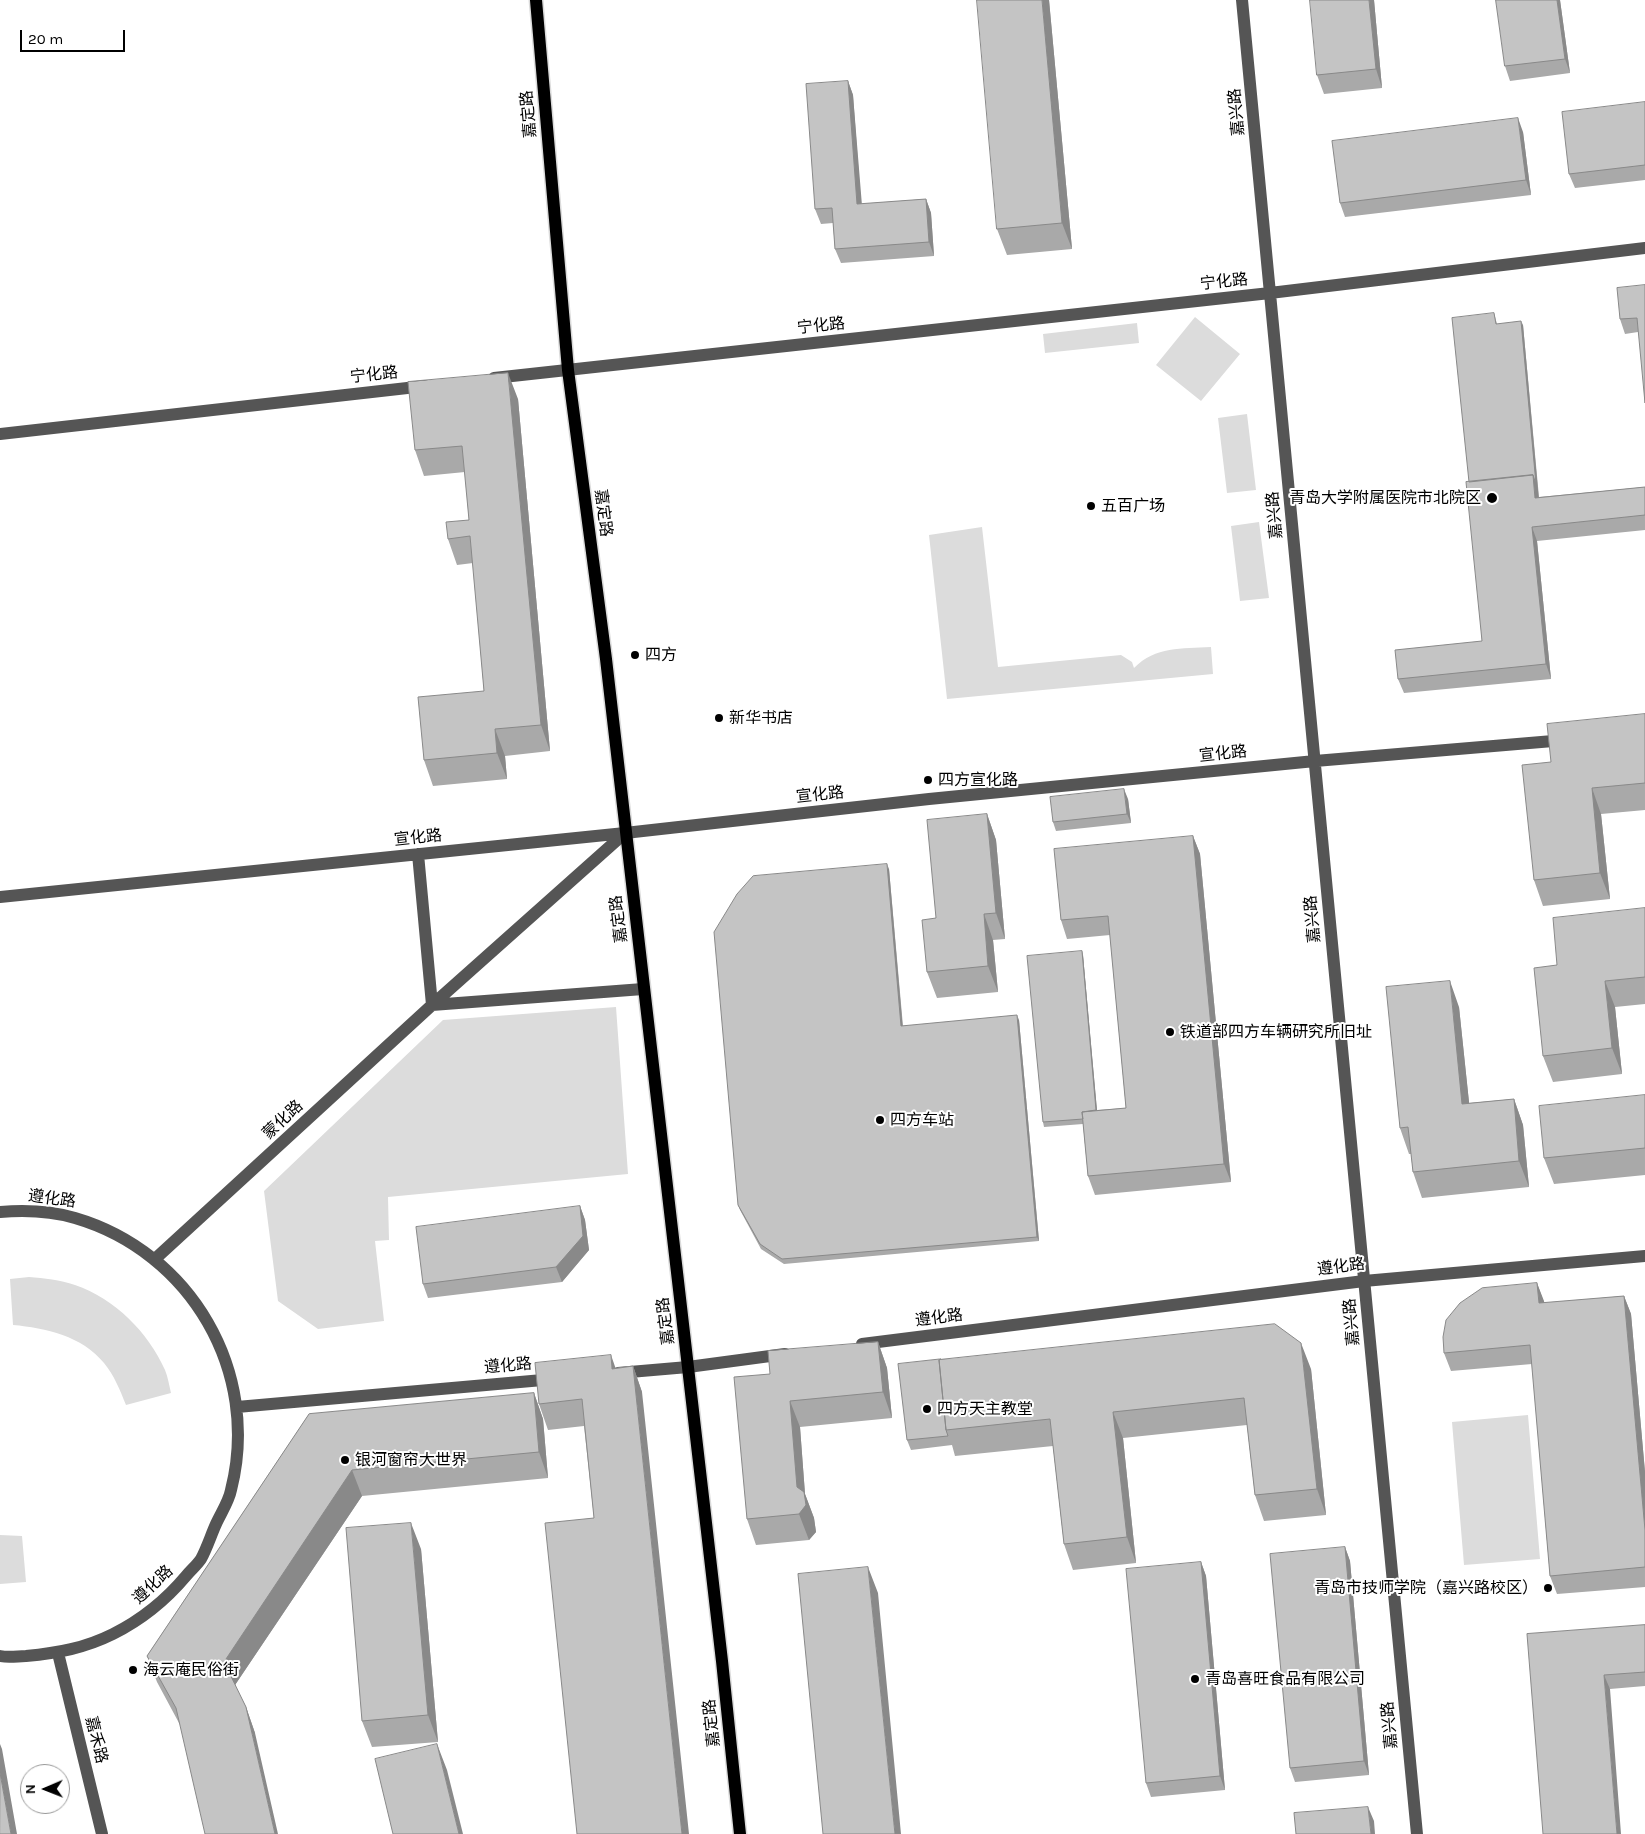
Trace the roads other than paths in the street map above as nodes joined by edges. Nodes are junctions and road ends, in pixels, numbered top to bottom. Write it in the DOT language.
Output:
graph roads {
  1 [pos="536,0"];
  2 [pos="1242,0"];
  3 [pos="1645,248"];
  4 [pos="1270,293"];
  5 [pos="568,370"];
  6 [pos="480,380"];
  7 [pos="441,384"];
  8 [pos="0,434"];
  9 [pos="1577,739"];
  10 [pos="1315,761"];
  11 [pos="625,833"];
  12 [pos="418,854"];
  13 [pos="0,897"];
  14 [pos="643,989"];
  15 [pos="432,1005"];
  16 [pos="0,1212"];
  17 [pos="1645,1256"];
  18 [pos="155,1259"];
  19 [pos="1364,1281"];
  20 [pos="852,1345"];
  21 [pos="794,1353"];
  22 [pos="688,1366"];
  23 [pos="609,1374"];
  24 [pos="570,1377"];
  25 [pos="237,1407"];
  26 [pos="58,1653"];
  27 [pos="0,1656"];
  28 [pos="102,1834"];
  29 [pos="740,1834"];
  30 [pos="1417,1834"];
  1 -- 5 [label="main road, 嘉定路"];
  2 -- 4 [label="street, 嘉兴路"];
  3 -- 4 [label="street, 宁化路"];
  4 -- 5 [label="street, 宁化路"];
  4 -- 10 [label="street, 嘉兴路"];
  5 -- 6 [label="street, 宁化路"];
  5 -- 11 [label="main road, 嘉定路"];
  7 -- 8 [label="street, 宁化路"];
  9 -- 10 [label="street, 宣化路"];
  10 -- 11 [label="street, 宣化路"];
  10 -- 19 [label="street, 嘉兴路"];
  11 -- 12 [label="street, 宣化路"];
  11 -- 14 [label="main road, 嘉定路"];
  11 -- 15 [label="street, 蒙化路"];
  12 -- 13 [label="street, 宣化路"];
  12 -- 15 [label="street"];
  14 -- 15 [label="street"];
  14 -- 22 [label="main road, 嘉定路"];
  15 -- 18 [label="street, 蒙化路"];
  16 -- 18 [label="street, 遵化路"];
  17 -- 19 [label="street, 遵化路"];
  18 -- 25 [label="street, 遵化路"];
  19 -- 20 [label="street, 遵化路"];
  19 -- 30 [label="street, 嘉兴路"];
  21 -- 22 [label="street"];
  22 -- 23 [label="street"];
  22 -- 29 [label="main road, 嘉定路"];
  24 -- 25 [label="street, 遵化路"];
  25 -- 26 [label="street, 遵化路"];
  26 -- 27 [label="street, 遵化路"];
  26 -- 28 [label="street, 嘉禾路"];
}
